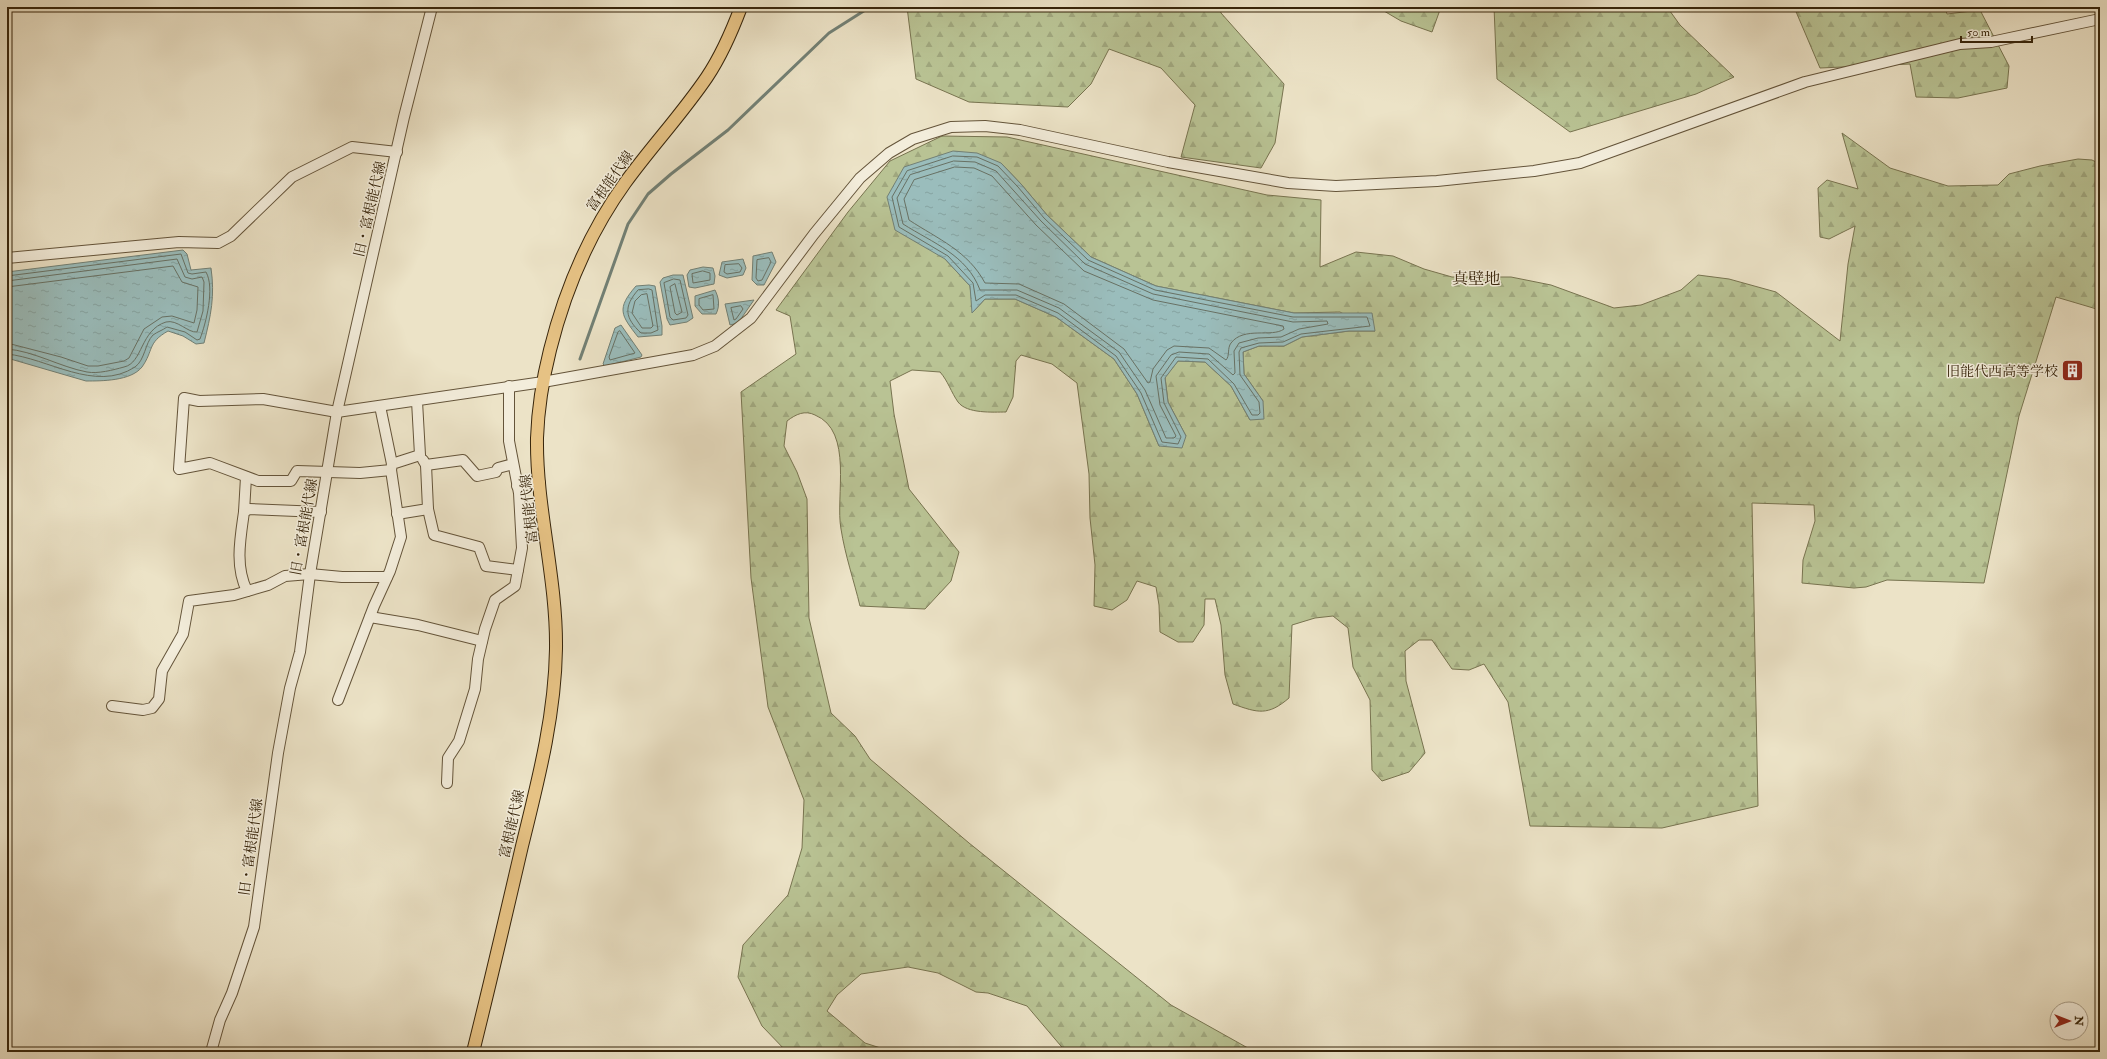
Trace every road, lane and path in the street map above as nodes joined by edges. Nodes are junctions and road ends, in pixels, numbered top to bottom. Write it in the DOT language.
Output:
graph roads {
  1 [pos="432,7"];
  2 [pos="741,7"];
  3 [pos="2100,19"];
  4 [pos="397,152"];
  5 [pos="7,258"];
  6 [pos="544,382"];
  7 [pos="509,386"];
  8 [pos="417,400"];
  9 [pos="380,406"];
  10 [pos="337,412"];
  11 [pos="420,455"];
  12 [pos="513,464"];
  13 [pos="426,465"];
  14 [pos="391,467"];
  15 [pos="328,472"];
  16 [pos="246,477"];
  17 [pos="540,483"];
  18 [pos="517,486"];
  19 [pos="428,509"];
  20 [pos="244,512"];
  21 [pos="321,512"];
  22 [pos="397,514"];
  23 [pos="518,570"];
  24 [pos="310,574"];
  25 [pos="387,577"];
  26 [pos="247,591"];
  27 [pos="370,617"];
  28 [pos="482,641"];
  29 [pos="338,700"];
  30 [pos="112,706"];
  31 [pos="447,783"];
  32 [pos="211,1052"];
  33 [pos="473,1052"];
  1 -- 4 [label="street, 旧・富根能代線"];
  2 -- 6 [label="main road, 富根能代線"];
  3 -- 6 [label="street"];
  4 -- 5 [label="street"];
  4 -- 10 [label="street, 旧・富根能代線"];
  6 -- 7 [label="street"];
  6 -- 17 [label="main road, 富根能代線"];
  7 -- 8 [label="street"];
  7 -- 12 [label="street"];
  8 -- 9 [label="street"];
  8 -- 11 [label="street"];
  9 -- 10 [label="street"];
  9 -- 14 [label="street"];
  10 -- 15 [label="street, 旧・富根能代線"];
  10 -- 16 [label="street"];
  11 -- 13 [label="street"];
  11 -- 14 [label="street"];
  12 -- 13 [label="street"];
  12 -- 18 [label="street"];
  13 -- 19 [label="street"];
  14 -- 15 [label="street"];
  14 -- 22 [label="street"];
  15 -- 16 [label="street"];
  15 -- 21 [label="street, 旧・富根能代線"];
  16 -- 20 [label="street"];
  17 -- 18 [label="street"];
  17 -- 33 [label="main road, 富根能代線"];
  18 -- 23 [label="street"];
  19 -- 22 [label="street"];
  19 -- 23 [label="street"];
  20 -- 21 [label="street"];
  20 -- 26 [label="street"];
  21 -- 24 [label="street, 旧・富根能代線"];
  22 -- 25 [label="street"];
  23 -- 28 [label="street"];
  24 -- 25 [label="street"];
  24 -- 26 [label="street"];
  24 -- 32 [label="street, 旧・富根能代線"];
  25 -- 27 [label="street"];
  26 -- 30 [label="street"];
  27 -- 28 [label="street"];
  27 -- 29 [label="street"];
  28 -- 31 [label="street"];
}
